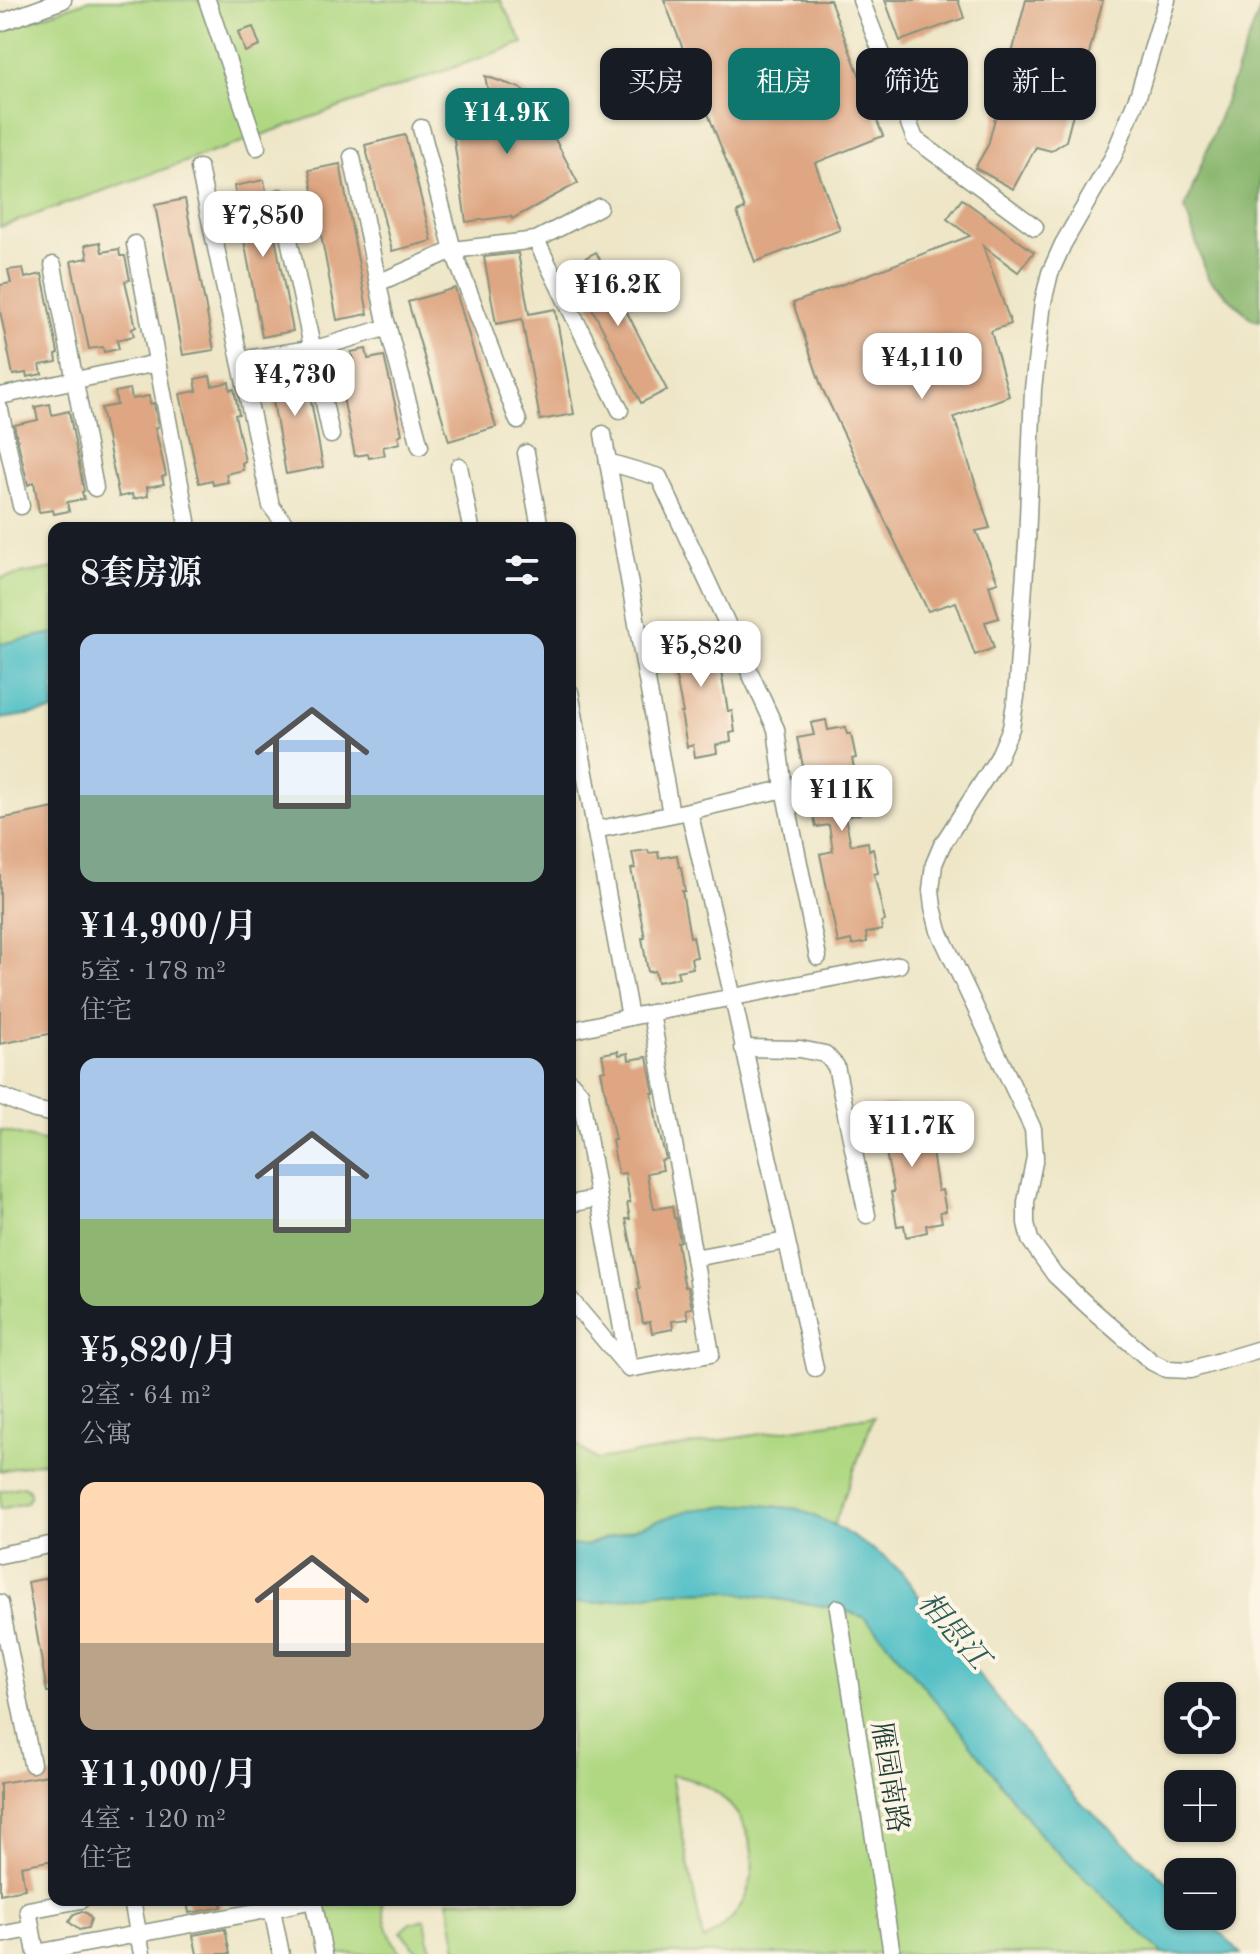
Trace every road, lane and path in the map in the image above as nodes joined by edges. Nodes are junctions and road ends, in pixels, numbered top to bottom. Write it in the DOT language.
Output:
graph roads {
  1 [pos="63,0"];
  2 [pos="207,0"];
  3 [pos="861,0"];
  4 [pos="1167,0"];
  5 [pos="0,23"];
  6 [pos="421,128"];
  7 [pos="257,147"];
  8 [pos="352,157"];
  9 [pos="199,168"];
  10 [pos="280,197"];
  11 [pos="599,207"];
  12 [pos="1035,227"];
  13 [pos="536,240"];
  14 [pos="135,244"];
  15 [pos="453,250"];
  16 [pos="53,265"];
  17 [pos="378,283"];
  18 [pos="388,327"];
  19 [pos="313,348"];
  20 [pos="240,360"];
  21 [pos="157,363"];
  22 [pos="74,380"];
  23 [pos="0,396"];
  24 [pos="0,410"];
  25 [pos="620,410"];
  26 [pos="518,421"];
  27 [pos="603,434"];
  28 [pos="331,435"];
  29 [pos="420,446"];
  30 [pos="526,453"];
  31 [pos="608,462"];
  32 [pos="459,466"];
  33 [pos="95,488"];
  34 [pos="21,506"];
  35 [pos="187,521"];
  36 [pos="283,522"];
  37 [pos="470,522"];
  38 [pos="539,522"];
  39 [pos="576,725"];
  40 [pos="784,789"];
  41 [pos="689,811"];
  42 [pos="671,814"];
  43 [pos="595,830"];
  44 [pos="818,957"];
  45 [pos="899,965"];
  46 [pos="733,998"];
  47 [pos="651,1013"];
  48 [pos="630,1017"];
  49 [pos="576,1030"];
  50 [pos="743,1048"];
  51 [pos="576,1089"];
  52 [pos="0,1096"];
  53 [pos="48,1113"];
  54 [pos="599,1198"];
  55 [pos="576,1203"];
  56 [pos="867,1215"];
  57 [pos="786,1241"];
  58 [pos="694,1258"];
  59 [pos="576,1306"];
  60 [pos="1260,1349"];
  61 [pos="815,1368"];
  62 [pos="629,1369"];
  63 [pos="48,1545"];
  64 [pos="0,1555"];
  65 [pos="0,1603"];
  66 [pos="838,1608"];
  67 [pos="32,1764"];
  68 [pos="49,1906"];
  69 [pos="133,1906"];
  70 [pos="263,1906"];
  71 [pos="272,1906"];
  72 [pos="314,1906"];
  73 [pos="31,1929"];
  74 [pos="139,1934"];
  75 [pos="0,1935"];
  76 [pos="66,1951"];
  77 [pos="142,1954"];
  78 [pos="281,1954"];
  79 [pos="324,1954"];
  80 [pos="892,1954"];
  1 -- 5 [label="street"];
  2 -- 7 [label="street"];
  3 -- 12 [label="street"];
  4 -- 60 [label="street"];
  6 -- 15 [label="street"];
  8 -- 17 [label="street"];
  9 -- 20 [label="street"];
  10 -- 19 [label="street"];
  11 -- 13 [label="street"];
  13 -- 15 [label="street"];
  13 -- 25 [label="street"];
  14 -- 21 [label="street"];
  15 -- 17 [label="street"];
  15 -- 26 [label="street"];
  16 -- 22 [label="street"];
  17 -- 18 [label="street"];
  18 -- 19 [label="street"];
  18 -- 29 [label="street"];
  19 -- 20 [label="street"];
  19 -- 28 [label="street"];
  20 -- 36 [label="street"];
  21 -- 22 [label="street"];
  21 -- 35 [label="street"];
  22 -- 23 [label="street"];
  22 -- 33 [label="street"];
  24 -- 34 [label="street"];
  27 -- 31 [label="street"];
  30 -- 38 [label="street"];
  31 -- 40 [label="street"];
  31 -- 42 [label="street"];
  32 -- 37 [label="street"];
  39 -- 43 [label="street"];
  40 -- 41 [label="street"];
  40 -- 44 [label="street"];
  41 -- 42 [label="street"];
  41 -- 46 [label="street"];
  42 -- 43 [label="street"];
  43 -- 48 [label="street"];
  45 -- 46 [label="street"];
  46 -- 47 [label="street"];
  46 -- 50 [label="street"];
  47 -- 48 [label="street"];
  47 -- 58 [label="street"];
  48 -- 49 [label="street"];
  50 -- 56 [label="street"];
  50 -- 57 [label="street"];
  51 -- 54 [label="street"];
  52 -- 53 [label="street"];
  54 -- 55 [label="street"];
  54 -- 62 [label="street"];
  57 -- 58 [label="street"];
  57 -- 61 [label="street"];
  58 -- 62 [label="street"];
  59 -- 62 [label="street"];
  63 -- 64 [label="street"];
  65 -- 67 [label="street"];
  66 -- 80 [label="street, 雁园南路"];
  68 -- 76 [label="street"];
  69 -- 74 [label="street"];
  70 -- 74 [label="street"];
  71 -- 78 [label="street"];
  72 -- 79 [label="street"];
  73 -- 75 [label="street"];
  74 -- 76 [label="street"];
  74 -- 77 [label="street"];
}
